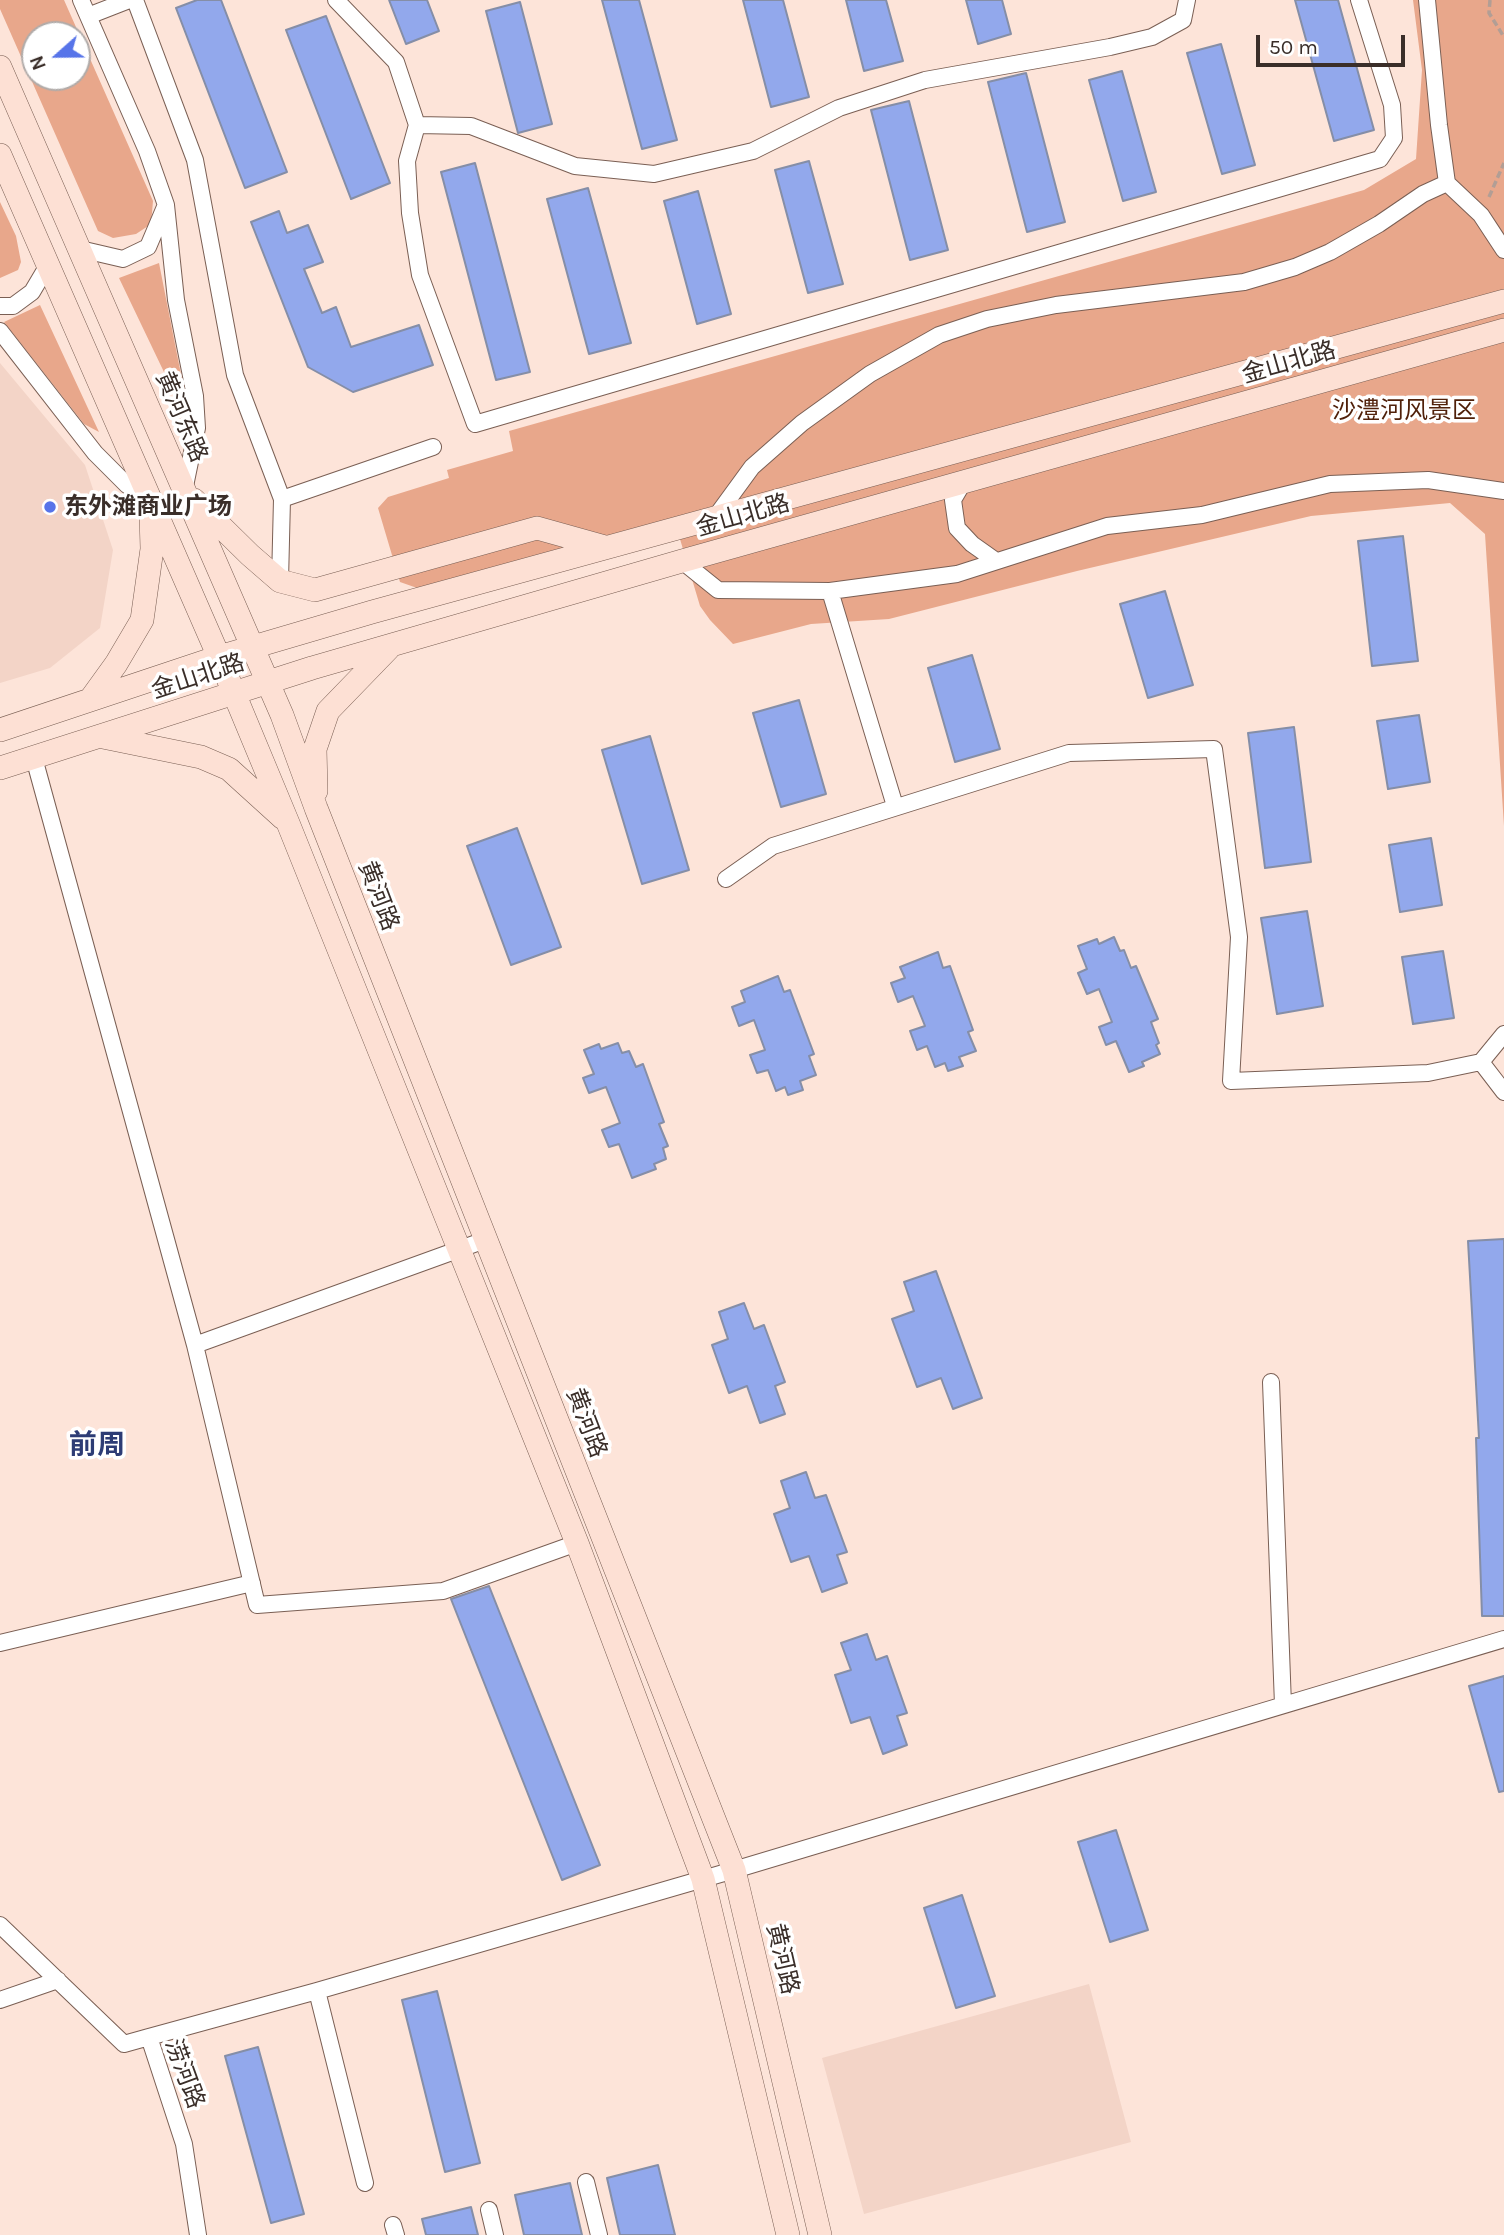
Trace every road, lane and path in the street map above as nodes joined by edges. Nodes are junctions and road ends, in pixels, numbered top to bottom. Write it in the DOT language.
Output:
graph roads {
  1 [pos="81,0"];
  2 [pos="129,0"];
  3 [pos="135,0"];
  4 [pos="336,0"];
  5 [pos="1187,0"];
  6 [pos="1359,0"];
  7 [pos="1490,0"];
  8 [pos="1423,3"];
  9 [pos="88,16"];
  10 [pos="1504,37"];
  11 [pos="0,67"];
  12 [pos="417,125"];
  13 [pos="0,155"];
  14 [pos="1504,163"];
  15 [pos="1447,183"];
  16 [pos="166,205"];
  17 [pos="1481,215"];
  18 [pos="80,249"];
  19 [pos="1504,250"];
  20 [pos="48,265"];
  21 [pos="1504,301"];
  22 [pos="0,306"];
  23 [pos="1504,330"];
  24 [pos="0,331"];
  25 [pos="433,447"];
  26 [pos="962,482"];
  27 [pos="184,491"];
  28 [pos="1504,491"];
  29 [pos="282,499"];
  30 [pos="150,500"];
  31 [pos="714,519"];
  32 [pos="605,547"];
  33 [pos="682,561"];
  34 [pos="996,561"];
  35 [pos="280,581"];
  36 [pos="830,591"];
  37 [pos="251,647"];
  38 [pos="390,647"];
  39 [pos="219,657"];
  40 [pos="268,682"];
  41 [pos="233,693"];
  42 [pos="90,700"];
  43 [pos="5,726"];
  44 [pos="103,737"];
  45 [pos="19,762"];
  46 [pos="0,779"];
  47 [pos="895,807"];
  48 [pos="316,808"];
  49 [pos="288,823"];
  50 [pos="726,879"];
  51 [pos="1504,1034"];
  52 [pos="1481,1062"];
  53 [pos="1504,1092"];
  54 [pos="485,1240"];
  55 [pos="460,1250"];
  56 [pos="195,1345"];
  57 [pos="1271,1382"];
  58 [pos="577,1543"];
  59 [pos="252,1583"];
  60 [pos="1504,1639"];
  61 [pos="0,1643"];
  62 [pos="1283,1705"];
  63 [pos="734,1870"];
  64 [pos="703,1879"];
  65 [pos="0,1925"];
  66 [pos="58,1980"];
  67 [pos="317,1991"];
  68 [pos="0,2000"];
  69 [pos="149,2037"];
  70 [pos="586,2182"];
  71 [pos="365,2183"];
  72 [pos="489,2210"];
  73 [pos="198,2235"];
  74 [pos="495,2235"];
  75 [pos="599,2235"];
  76 [pos="788,2235"];
  77 [pos="820,2235"];
  1 -- 9 [label="street"];
  2 -- 9 [label="street"];
  3 -- 29 [label="street"];
  4 -- 12 [label="street"];
  5 -- 12 [label="street"];
  6 -- 12 [label="street"];
  7 -- 10 [label="path"];
  8 -- 15 [label="street"];
  9 -- 16 [label="street"];
  11 -- 18 [label="main road, 黄河东路"];
  13 -- 20 [label="main road"];
  14 -- 17 [label="path"];
  15 -- 17 [label="street"];
  15 -- 31 [label="street"];
  16 -- 18 [label="street"];
  16 -- 27 [label="street"];
  17 -- 19 [label="street"];
  18 -- 27 [label="main road, 黄河东路"];
  20 -- 22 [label="street"];
  20 -- 30 [label="main road"];
  21 -- 31 [label="main road, 金山北路"];
  23 -- 26 [label="main road, 金山北路"];
  24 -- 30 [label="street"];
  25 -- 29 [label="street"];
  26 -- 33 [label="main road, 金山北路"];
  26 -- 34 [label="street"];
  27 -- 35 [label="main road"];
  27 -- 37 [label="main road, 黄河东路"];
  28 -- 34 [label="street"];
  29 -- 35 [label="street"];
  30 -- 39 [label="main road"];
  30 -- 42 [label="main road"];
  31 -- 32 [label="main road, 金山北路"];
  32 -- 35 [label="main road"];
  32 -- 37 [label="main road, 金山北路"];
  33 -- 36 [label="street"];
  33 -- 38 [label="main road, 金山北路"];
  34 -- 36 [label="street"];
  36 -- 47 [label="street"];
  37 -- 39 [label="main road, 金山北路"];
  37 -- 40 [label="main road, 黄河路"];
  38 -- 40 [label="main road, 金山北路"];
  38 -- 48 [label="main road"];
  39 -- 41 [label="main road"];
  39 -- 42 [label="main road, 金山北路"];
  40 -- 41 [label="main road, 金山北路"];
  40 -- 48 [label="main road, 黄河路"];
  41 -- 44 [label="main road, 金山北路"];
  41 -- 49 [label="main road"];
  42 -- 43 [label="main road, 金山北路"];
  44 -- 45 [label="main road, 金山北路"];
  44 -- 49 [label="main road"];
  45 -- 46 [label="street"];
  45 -- 56 [label="street"];
  47 -- 50 [label="street"];
  47 -- 52 [label="street"];
  48 -- 54 [label="main road, 黄河路"];
  49 -- 55 [label="main road"];
  51 -- 52 [label="street"];
  52 -- 53 [label="street"];
  54 -- 55 [label="street"];
  54 -- 63 [label="main road, 黄河路"];
  55 -- 56 [label="street"];
  55 -- 58 [label="main road"];
  56 -- 59 [label="street"];
  57 -- 62 [label="street"];
  58 -- 59 [label="street"];
  58 -- 64 [label="main road"];
  59 -- 61 [label="street"];
  60 -- 62 [label="street"];
  62 -- 63 [label="street"];
  63 -- 64 [label="street"];
  63 -- 77 [label="main road, 黄河路"];
  64 -- 67 [label="street"];
  64 -- 76 [label="main road"];
  65 -- 66 [label="street, 涝河路"];
  66 -- 68 [label="street"];
  66 -- 69 [label="street, 涝河路"];
  67 -- 69 [label="street"];
  67 -- 71 [label="street"];
  69 -- 73 [label="street, 涝河路"];
  70 -- 75 [label="street"];
  72 -- 74 [label="street"];
}
